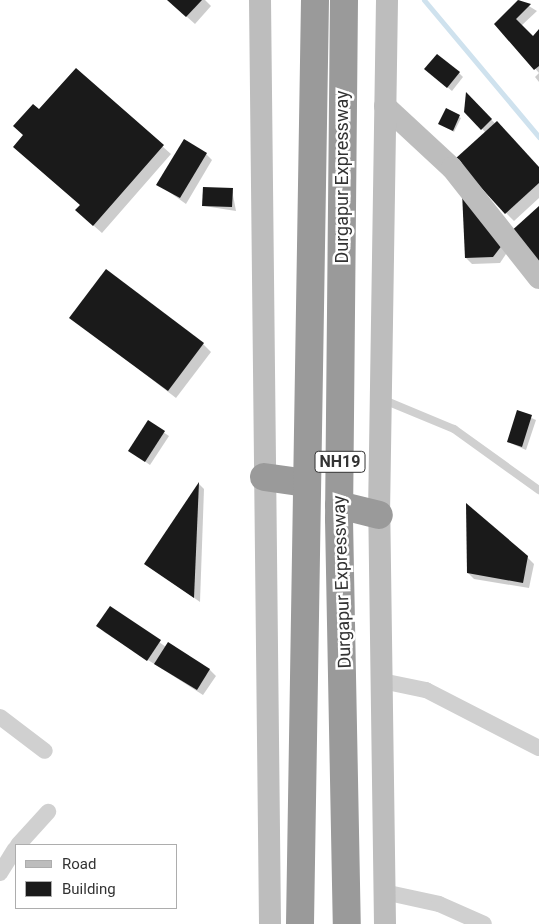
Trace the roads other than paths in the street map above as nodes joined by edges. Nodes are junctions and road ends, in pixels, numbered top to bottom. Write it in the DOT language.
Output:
graph roads {
  1 [pos="260,0"];
  2 [pos="315,0"];
  3 [pos="344,0"];
  4 [pos="387,0"];
  5 [pos="385,106"];
  6 [pos="539,278"];
  7 [pos="380,398"];
  8 [pos="264,478"];
  9 [pos="306,483"];
  10 [pos="539,490"];
  11 [pos="339,505"];
  12 [pos="379,515"];
  13 [pos="382,681"];
  14 [pos="0,717"];
  15 [pos="537,743"];
  16 [pos="45,751"];
  17 [pos="48,812"];
  18 [pos="19,844"];
  19 [pos="15,848"];
  20 [pos="15,849"];
  21 [pos="0,857"];
  22 [pos="0,873"];
  23 [pos="384,892"];
  24 [pos="270,924"];
  25 [pos="300,924"];
  26 [pos="347,924"];
  27 [pos="385,924"];
  28 [pos="484,924"];
  1 -- 8 [label="street"];
  2 -- 9 [label="highway, Durgapur Expressway / NH19"];
  3 -- 11 [label="highway, Durgapur Expressway / NH19"];
  4 -- 5 [label="street"];
  5 -- 6 [label="street"];
  5 -- 7 [label="street"];
  7 -- 10 [label="lane"];
  7 -- 12 [label="street"];
  8 -- 9 [label="highway"];
  8 -- 24 [label="street"];
  9 -- 25 [label="highway, Durgapur Expressway / NH19"];
  11 -- 12 [label="highway"];
  11 -- 26 [label="highway, Durgapur Expressway / NH19"];
  12 -- 13 [label="street"];
  13 -- 15 [label="street"];
  13 -- 23 [label="street"];
  14 -- 16 [label="street"];
  17 -- 18 [label="street"];
  19 -- 21 [label="street"];
  20 -- 22 [label="street"];
  23 -- 27 [label="street"];
  23 -- 28 [label="street"];
}
